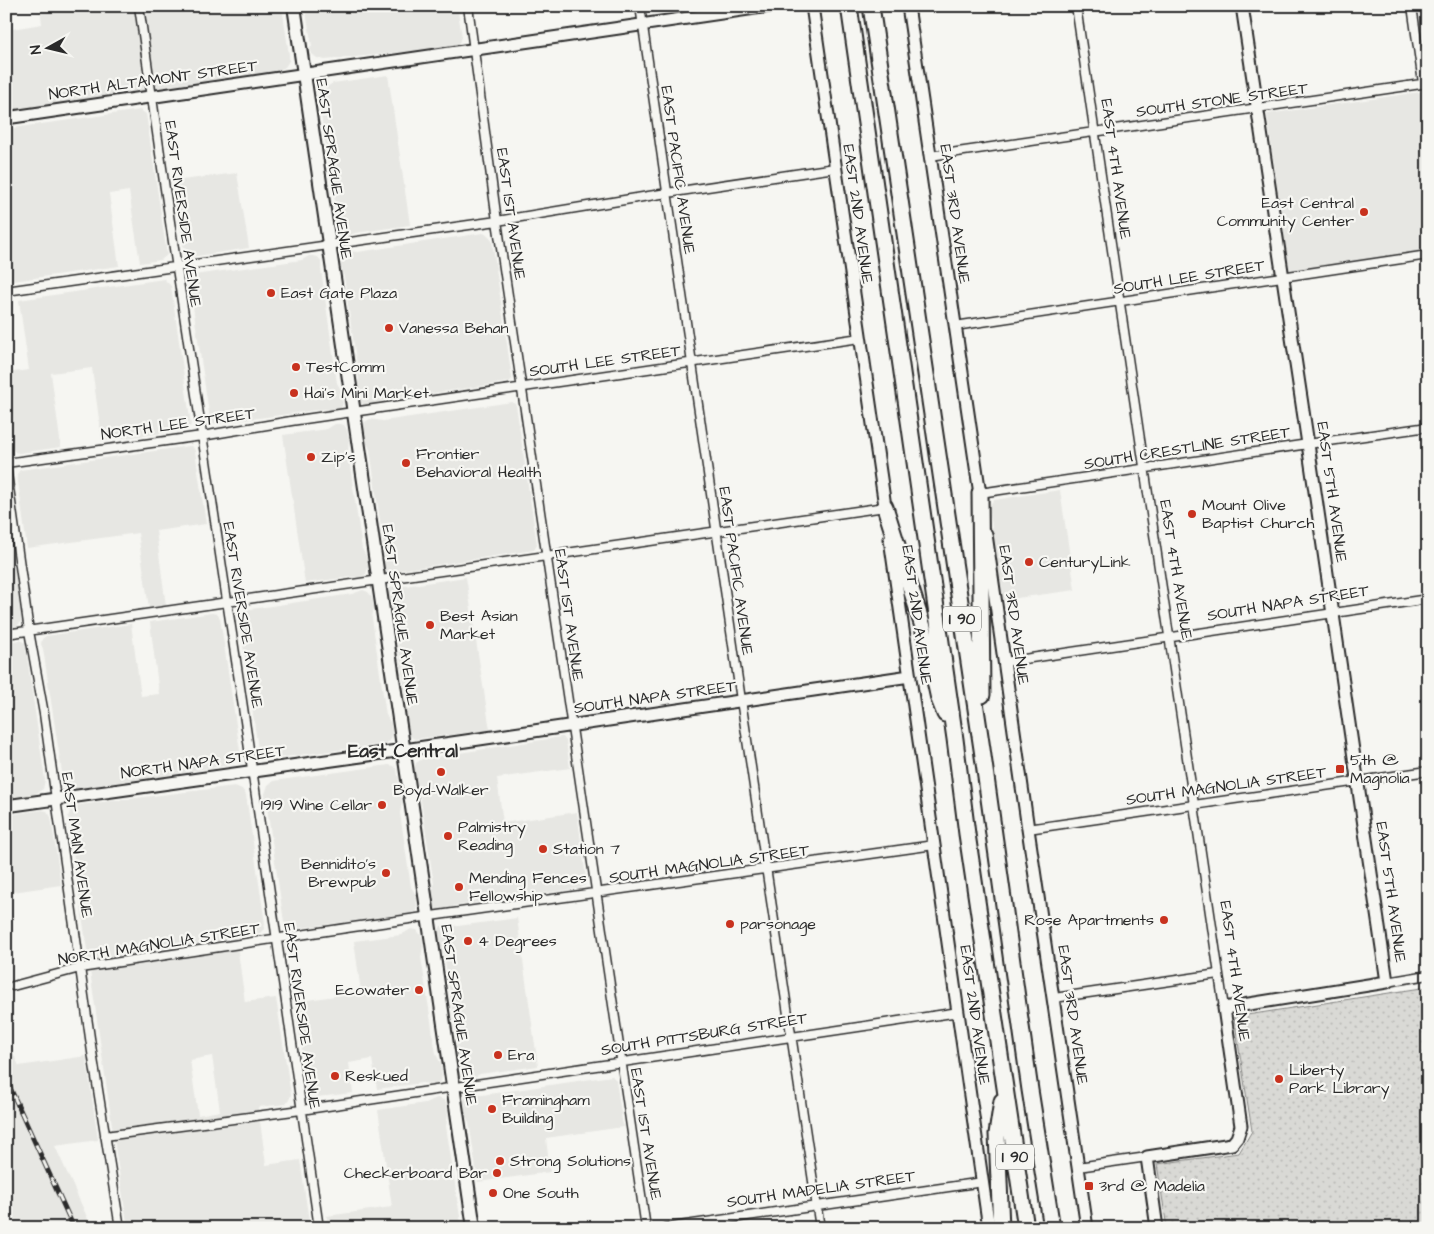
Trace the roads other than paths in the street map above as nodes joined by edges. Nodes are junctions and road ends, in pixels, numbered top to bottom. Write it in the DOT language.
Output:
graph roads {
  1 [pos="139,6"];
  2 [pos="294,6"];
  3 [pos="468,6"];
  4 [pos="640,6"];
  5 [pos="770,6"];
  6 [pos="812,6"];
  7 [pos="908,6"];
  8 [pos="1076,6"];
  9 [pos="1242,6"];
  10 [pos="1412,6"];
  11 [pos="871,8"];
  12 [pos="849,9"];
  13 [pos="643,25"];
  14 [pos="474,49"];
  15 [pos="304,74"];
  16 [pos="1426,83"];
  17 [pos="152,96"];
  18 [pos="1257,108"];
  19 [pos="6,118"];
  20 [pos="1094,132"];
  21 [pos="930,156"];
  22 [pos="835,168"];
  23 [pos="667,193"];
  24 [pos="497,221"];
  25 [pos="329,246"];
  26 [pos="1428,255"];
  27 [pos="176,267"];
  28 [pos="1282,276"];
  29 [pos="6,291"];
  30 [pos="1119,301"];
  31 [pos="955,326"];
  32 [pos="860,338"];
  33 [pos="692,362"];
  34 [pos="523,387"];
  35 [pos="354,412"];
  36 [pos="1428,427"];
  37 [pos="202,436"];
  38 [pos="1308,444"];
  39 [pos="6,464"];
  40 [pos="1144,469"];
  41 [pos="980,493"];
  42 [pos="885,507"];
  43 [pos="716,532"];
  44 [pos="547,556"];
  45 [pos="379,580"];
  46 [pos="1428,599"];
  47 [pos="228,603"];
  48 [pos="1333,613"];
  49 [pos="29,631"];
  50 [pos="6,634"];
  51 [pos="1170,638"];
  52 [pos="1004,662"];
  53 [pos="910,676"];
  54 [pos="741,700"];
  55 [pos="571,725"];
  56 [pos="955,739"];
  57 [pos="982,749"];
  58 [pos="404,750"];
  59 [pos="252,771"];
  60 [pos="1428,771"];
  61 [pos="1358,780"];
  62 [pos="56,799"];
  63 [pos="1194,804"];
  64 [pos="6,806"];
  65 [pos="1028,829"];
  66 [pos="934,845"];
  67 [pos="766,870"];
  68 [pos="596,894"];
  69 [pos="428,918"];
  70 [pos="276,939"];
  71 [pos="80,968"];
  72 [pos="1218,974"];
  73 [pos="1428,975"];
  74 [pos="1387,982"];
  75 [pos="13,986"];
  76 [pos="1054,998"];
  77 [pos="1224,1008"];
  78 [pos="959,1012"];
  79 [pos="791,1037"];
  80 [pos="622,1063"];
  81 [pos="453,1086"];
  82 [pos="1005,1087"];
  83 [pos="301,1110"];
  84 [pos="105,1136"];
  85 [pos="1147,1157"];
  86 [pos="1078,1167"];
  87 [pos="983,1182"];
  88 [pos="816,1206"];
  89 [pos="120,1228"];
  90 [pos="319,1228"];
  91 [pos="474,1228"];
  92 [pos="646,1228"];
  93 [pos="665,1228"];
  94 [pos="820,1228"];
  95 [pos="989,1228"];
  96 [pos="1001,1228"];
  97 [pos="1026,1228"];
  98 [pos="1054,1228"];
  99 [pos="1088,1228"];
  100 [pos="1157,1228"];
  1 -- 17 [label="street, EAST RIVERSIDE AVENUE"];
  2 -- 15 [label="main road, EAST SPRAGUE AVENUE"];
  3 -- 14 [label="street, EAST 1ST AVENUE"];
  4 -- 13 [label="street, EAST PACIFIC AVENUE"];
  5 -- 13 [label="street, NORTH ALTAMONT STREET"];
  6 -- 22 [label="street, EAST 2ND AVENUE"];
  7 -- 21 [label="street, EAST 3RD AVENUE"];
  8 -- 20 [label="street, EAST 4TH AVENUE"];
  9 -- 18 [label="street, EAST 5TH AVENUE"];
  10 -- 16 [label="street"];
  11 -- 57 [label="highway, I 90"];
  12 -- 56 [label="highway, I 90"];
  13 -- 14 [label="street, NORTH ALTAMONT STREET"];
  13 -- 23 [label="street, EAST PACIFIC AVENUE"];
  14 -- 15 [label="street, NORTH ALTAMONT STREET"];
  14 -- 24 [label="street, EAST 1ST AVENUE"];
  15 -- 17 [label="street, NORTH ALTAMONT STREET"];
  15 -- 25 [label="main road, EAST SPRAGUE AVENUE"];
  16 -- 18 [label="street, SOUTH STONE STREET"];
  17 -- 19 [label="street, NORTH ALTAMONT STREET"];
  17 -- 27 [label="street, EAST RIVERSIDE AVENUE"];
  18 -- 20 [label="street, SOUTH STONE STREET"];
  18 -- 28 [label="street, EAST 5TH AVENUE"];
  20 -- 21 [label="street, SOUTH STONE STREET"];
  20 -- 30 [label="street, EAST 4TH AVENUE"];
  21 -- 31 [label="street, EAST 3RD AVENUE"];
  22 -- 23 [label="street"];
  22 -- 32 [label="street, EAST 2ND AVENUE"];
  23 -- 24 [label="street"];
  23 -- 33 [label="street, EAST PACIFIC AVENUE"];
  24 -- 25 [label="street"];
  24 -- 34 [label="street, EAST 1ST AVENUE"];
  25 -- 27 [label="street"];
  25 -- 35 [label="main road, EAST SPRAGUE AVENUE"];
  26 -- 28 [label="street, SOUTH LEE STREET"];
  27 -- 29 [label="street"];
  27 -- 37 [label="street, EAST RIVERSIDE AVENUE"];
  28 -- 30 [label="street, SOUTH LEE STREET"];
  28 -- 38 [label="street, EAST 5TH AVENUE"];
  30 -- 31 [label="street, SOUTH LEE STREET"];
  30 -- 40 [label="street, EAST 4TH AVENUE"];
  31 -- 41 [label="street, EAST 3RD AVENUE"];
  32 -- 33 [label="street, SOUTH LEE STREET"];
  32 -- 42 [label="street, EAST 2ND AVENUE"];
  33 -- 34 [label="street, SOUTH LEE STREET"];
  33 -- 43 [label="street, EAST PACIFIC AVENUE"];
  34 -- 35 [label="street, SOUTH LEE STREET"];
  34 -- 44 [label="street, EAST 1ST AVENUE"];
  35 -- 37 [label="street, NORTH LEE STREET"];
  35 -- 45 [label="main road, EAST SPRAGUE AVENUE"];
  36 -- 38 [label="street, SOUTH CRESTLINE STREET"];
  37 -- 39 [label="street, NORTH LEE STREET"];
  37 -- 47 [label="street, EAST RIVERSIDE AVENUE"];
  38 -- 40 [label="street, SOUTH CRESTLINE STREET"];
  38 -- 48 [label="street, EAST 5TH AVENUE"];
  39 -- 49 [label="street, EAST MAIN AVENUE"];
  40 -- 41 [label="street, SOUTH CRESTLINE STREET"];
  40 -- 51 [label="street, EAST 4TH AVENUE"];
  41 -- 52 [label="street, EAST 3RD AVENUE"];
  41 -- 57 [label="highway"];
  42 -- 43 [label="street"];
  42 -- 53 [label="street, EAST 2ND AVENUE"];
  42 -- 56 [label="highway"];
  43 -- 44 [label="street"];
  43 -- 54 [label="street, EAST PACIFIC AVENUE"];
  44 -- 45 [label="street"];
  44 -- 55 [label="street, EAST 1ST AVENUE"];
  45 -- 47 [label="street"];
  45 -- 58 [label="main road, EAST SPRAGUE AVENUE"];
  46 -- 48 [label="street, SOUTH NAPA STREET"];
  47 -- 49 [label="street"];
  47 -- 59 [label="street, EAST RIVERSIDE AVENUE"];
  48 -- 51 [label="street, SOUTH NAPA STREET"];
  48 -- 61 [label="street, EAST 5TH AVENUE"];
  49 -- 50 [label="street"];
  49 -- 62 [label="street, EAST MAIN AVENUE"];
  51 -- 52 [label="street, SOUTH NAPA STREET"];
  51 -- 63 [label="street, EAST 4TH AVENUE"];
  52 -- 65 [label="street, EAST 3RD AVENUE"];
  53 -- 54 [label="street, SOUTH NAPA STREET"];
  53 -- 66 [label="street, EAST 2ND AVENUE"];
  54 -- 55 [label="street, SOUTH NAPA STREET"];
  54 -- 67 [label="street, EAST PACIFIC AVENUE"];
  55 -- 58 [label="street, SOUTH NAPA STREET"];
  55 -- 68 [label="street, EAST 1ST AVENUE"];
  56 -- 82 [label="highway, I 90"];
  57 -- 98 [label="highway, I 90"];
  58 -- 59 [label="street, NORTH NAPA STREET"];
  58 -- 69 [label="main road, EAST SPRAGUE AVENUE"];
  59 -- 62 [label="street, NORTH NAPA STREET"];
  59 -- 70 [label="street, EAST RIVERSIDE AVENUE"];
  60 -- 61 [label="street, SOUTH MAGNOLIA STREET"];
  61 -- 63 [label="street, SOUTH MAGNOLIA STREET"];
  61 -- 74 [label="street, EAST 5TH AVENUE"];
  62 -- 64 [label="street, NORTH NAPA STREET"];
  62 -- 71 [label="street, EAST MAIN AVENUE"];
  63 -- 65 [label="street, SOUTH MAGNOLIA STREET"];
  63 -- 72 [label="street, EAST 4TH AVENUE"];
  65 -- 76 [label="street, EAST 3RD AVENUE"];
  66 -- 67 [label="street, SOUTH MAGNOLIA STREET"];
  66 -- 78 [label="street, EAST 2ND AVENUE"];
  67 -- 68 [label="street, SOUTH MAGNOLIA STREET"];
  67 -- 79 [label="street, EAST PACIFIC AVENUE"];
  68 -- 69 [label="street, SOUTH MAGNOLIA STREET"];
  68 -- 80 [label="street, EAST 1ST AVENUE"];
  69 -- 70 [label="street, NORTH MAGNOLIA STREET"];
  69 -- 81 [label="main road, EAST SPRAGUE AVENUE"];
  70 -- 71 [label="street, NORTH MAGNOLIA STREET"];
  70 -- 83 [label="street, EAST RIVERSIDE AVENUE"];
  71 -- 75 [label="street, NORTH MAGNOLIA STREET"];
  71 -- 84 [label="street, EAST MAIN AVENUE"];
  72 -- 76 [label="street"];
  72 -- 77 [label="street, EAST 4TH AVENUE"];
  73 -- 74 [label="street"];
  74 -- 77 [label="street"];
  76 -- 86 [label="street, EAST 3RD AVENUE"];
  77 -- 85 [label="street, EAST 4TH AVENUE"];
  78 -- 79 [label="street, SOUTH PITTSBURG STREET"];
  78 -- 87 [label="street, EAST 2ND AVENUE"];
  79 -- 80 [label="street, SOUTH PITTSBURG STREET"];
  79 -- 88 [label="street, EAST PACIFIC AVENUE"];
  80 -- 81 [label="street, SOUTH PITTSBURG STREET"];
  80 -- 92 [label="street, EAST 1ST AVENUE"];
  81 -- 83 [label="street, SOUTH PITTSBURG STREET"];
  81 -- 91 [label="main road, EAST SPRAGUE AVENUE"];
  82 -- 96 [label="highway"];
  82 -- 97 [label="highway, I 90"];
  83 -- 84 [label="street, SOUTH PITTSBURG STREET"];
  83 -- 90 [label="street, EAST RIVERSIDE AVENUE"];
  84 -- 89 [label="street, EAST MAIN AVENUE"];
  85 -- 86 [label="street"];
  85 -- 100 [label="street"];
  86 -- 99 [label="street, EAST 3RD AVENUE"];
  87 -- 88 [label="street, SOUTH MADELIA STREET"];
  87 -- 95 [label="street, EAST 2ND AVENUE"];
  88 -- 93 [label="street, SOUTH MADELIA STREET"];
  88 -- 94 [label="street, EAST PACIFIC AVENUE"];
}
